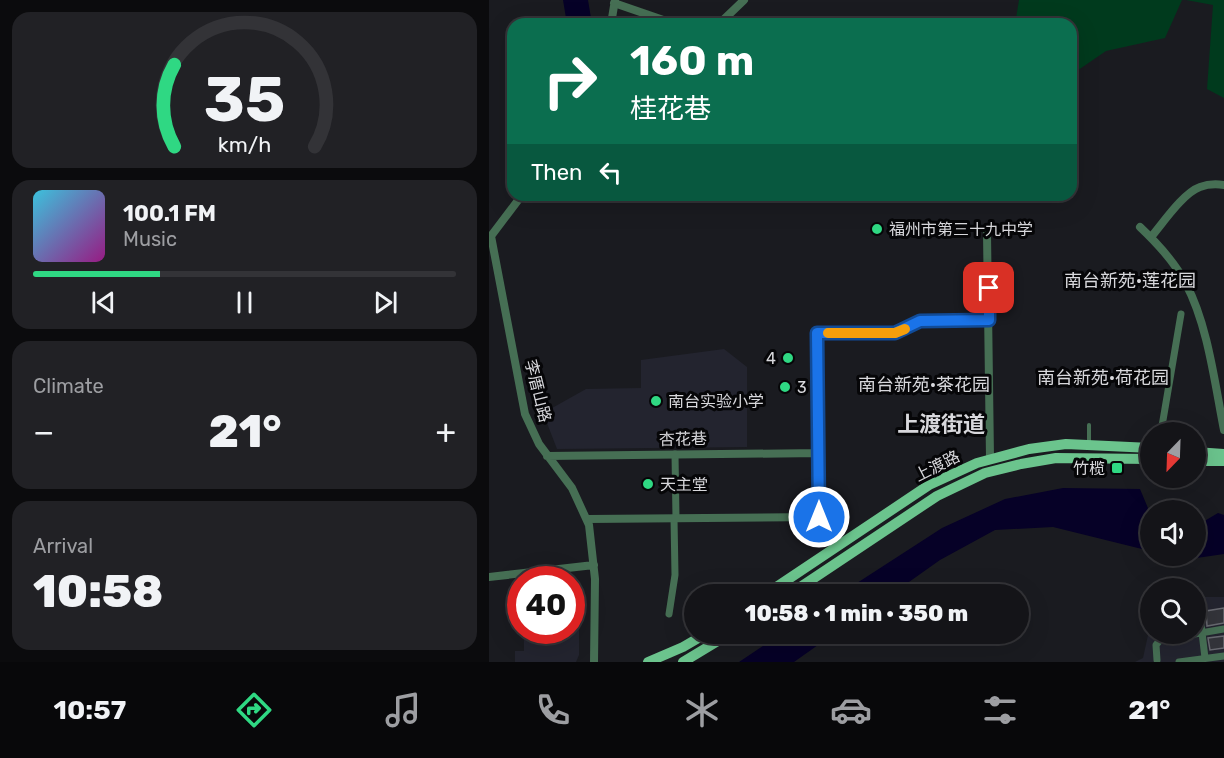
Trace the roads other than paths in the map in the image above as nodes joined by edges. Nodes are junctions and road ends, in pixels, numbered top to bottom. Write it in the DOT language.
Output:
graph roads {
  1 [pos="744,0"];
  2 [pos="615,2"];
  3 [pos="612,18"];
  4 [pos="659,18"];
  5 [pos="725,18"];
  6 [pos="1224,185"];
  7 [pos="517,201"];
  8 [pos="1140,227"];
  9 [pos="987,233"];
  10 [pos="1151,237"];
  11 [pos="1181,314"];
  12 [pos="989,320"];
  13 [pos="1163,422"];
  14 [pos="1089,425"];
  15 [pos="1224,430"];
  16 [pos="1089,445"];
  17 [pos="1140,447"];
  18 [pos="819,453"];
  19 [pos="675,454"];
  20 [pos="1206,455"];
  21 [pos="547,456"];
  22 [pos="990,458"];
  23 [pos="1140,459"];
  24 [pos="1223,460"];
  25 [pos="1206,461"];
  26 [pos="819,517"];
  27 [pos="675,518"];
  28 [pos="588,519"];
  29 [pos="839,545"];
  30 [pos="594,565"];
  31 [pos="489,577"];
  32 [pos="781,584"];
  33 [pos="805,584"];
  34 [pos="669,614"];
  35 [pos="1224,628"];
  36 [pos="1206,631"];
  37 [pos="690,644"];
  38 [pos="713,644"];
  39 [pos="1157,644"];
  40 [pos="1203,644"];
  41 [pos="1224,656"];
  42 [pos="1205,658"];
  43 [pos="1157,661"];
  44 [pos="594,662"];
  45 [pos="648,662"];
  46 [pos="683,662"];
  47 [pos="1179,662"];
  1 -- 5 [label="street"];
  2 -- 3 [label="street"];
  2 -- 4 [label="street"];
  6 -- 10 [label="street"];
  7 -- 21 [label="street, 李厝山路"];
  8 -- 10 [label="street"];
  9 -- 12 [label="street"];
  10 -- 15 [label="street"];
  11 -- 13 [label="street"];
  12 -- 18 [label="street"];
  12 -- 22 [label="street"];
  14 -- 16 [label="lane"];
  16 -- 17 [label="main road, 上渡路"];
  16 -- 22 [label="main road, 上渡路"];
  18 -- 19 [label="street, 杏花巷"];
  18 -- 26 [label="street"];
  19 -- 21 [label="street, 杏花巷"];
  19 -- 27 [label="street"];
  20 -- 24 [label="main road"];
  21 -- 28 [label="street, 李厝山路"];
  22 -- 29 [label="main road, 上渡路"];
  23 -- 33 [label="main road, 上渡路"];
  24 -- 25 [label="main road"];
  26 -- 27 [label="street"];
  26 -- 29 [label="street"];
  27 -- 28 [label="street"];
  27 -- 34 [label="street"];
  28 -- 30 [label="street, 李厝山路"];
  29 -- 32 [label="main road, 上渡路"];
  30 -- 31 [label="street"];
  30 -- 44 [label="street, 李厝山路"];
  35 -- 36 [label="street"];
  37 -- 45 [label="main road"];
  38 -- 46 [label="main road"];
  39 -- 43 [label="street"];
  40 -- 42 [label="street"];
  41 -- 42 [label="street"];
  42 -- 47 [label="street"];
}
